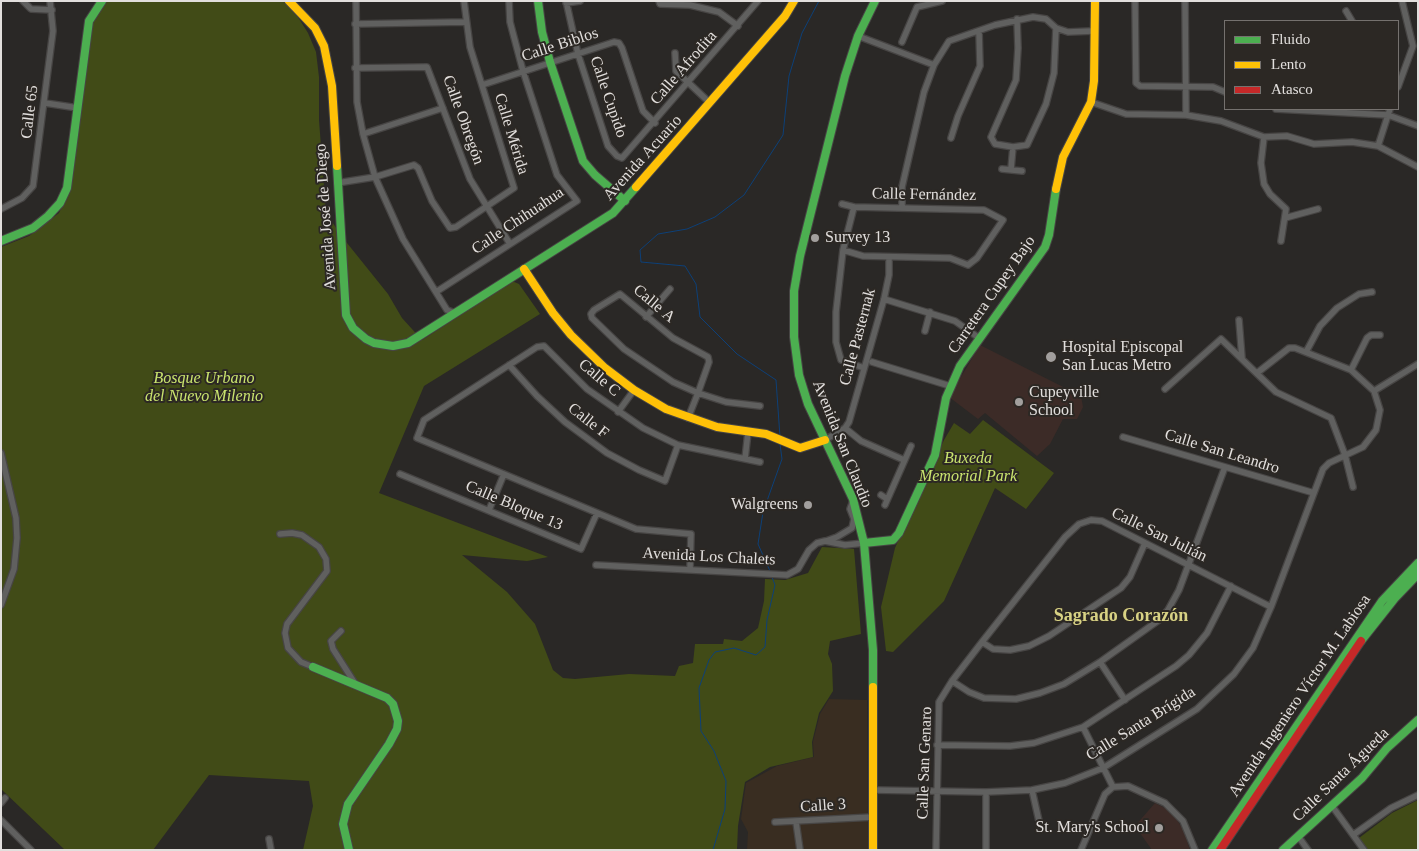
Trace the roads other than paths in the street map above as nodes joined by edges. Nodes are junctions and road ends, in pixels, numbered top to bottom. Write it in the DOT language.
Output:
graph roads {
  1 [pos="23,1"];
  2 [pos="50,1"];
  3 [pos="102,1"];
  4 [pos="289,1"];
  5 [pos="356,1"];
  6 [pos="464,1"];
  7 [pos="509,1"];
  8 [pos="538,1"];
  9 [pos="580,1"];
  10 [pos="659,1"];
  11 [pos="758,1"];
  12 [pos="794,1"];
  13 [pos="875,1"];
  14 [pos="942,1"];
  15 [pos="1095,1"];
  16 [pos="1135,1"];
  17 [pos="1185,1"];
  18 [pos="1402,1"];
  19 [pos="566,2"];
  20 [pos="52,10"];
  21 [pos="1346,11"];
  22 [pos="1017,19"];
  23 [pos="1351,20"];
  24 [pos="465,22"];
  25 [pos="356,24"];
  26 [pos="738,26"];
  27 [pos="1056,28"];
  28 [pos="979,30"];
  29 [pos="1093,31"];
  30 [pos="858,36"];
  31 [pos="902,42"];
  32 [pos="675,53"];
  33 [pos="578,54"];
  34 [pos="550,62"];
  35 [pos="934,65"];
  36 [pos="355,68"];
  37 [pos="523,71"];
  38 [pos="688,84"];
  39 [pos="1399,84"];
  40 [pos="482,85"];
  41 [pos="1186,86"];
  42 [pos="1224,92"];
  43 [pos="1091,102"];
  44 [pos="45,103"];
  45 [pos="710,103"];
  46 [pos="78,108"];
  47 [pos="443,108"];
  48 [pos="1338,110"];
  49 [pos="1389,112"];
  50 [pos="1186,115"];
  51 [pos="655,123"];
  52 [pos="1418,126"];
  53 [pos="363,134"];
  54 [pos="1264,137"];
  55 [pos="951,138"];
  56 [pos="1378,146"];
  57 [pos="1013,147"];
  58 [pos="629,152"];
  59 [pos="1418,168"];
  60 [pos="1002,169"];
  61 [pos="1010,169"];
  62 [pos="1022,171"];
  63 [pos="375,177"];
  64 [pos="337,183"];
  65 [pos="625,201"];
  66 [pos="842,204"];
  67 [pos="487,207"];
  68 [pos="854,207"];
  69 [pos="902,208"];
  70 [pos="1,209"];
  71 [pos="1318,209"];
  72 [pos="1285,218"];
  73 [pos="1,241"];
  74 [pos="1281,241"];
  75 [pos="510,244"];
  76 [pos="843,250"];
  77 [pos="889,257"];
  78 [pos="524,269"];
  79 [pos="670,289"];
  80 [pos="436,292"];
  81 [pos="1372,292"];
  82 [pos="884,299"];
  83 [pos="930,312"];
  84 [pos="455,313"];
  85 [pos="646,317"];
  86 [pos="1239,320"];
  87 [pos="925,331"];
  88 [pos="1380,335"];
  89 [pos="979,338"];
  90 [pos="1306,352"];
  91 [pos="1242,358"];
  92 [pos="872,362"];
  93 [pos="1418,364"];
  94 [pos="509,365"];
  95 [pos="864,368"];
  96 [pos="1351,370"];
  97 [pos="1257,373"];
  98 [pos="950,386"];
  99 [pos="1165,389"];
  100 [pos="634,390"];
  101 [pos="1374,390"];
  102 [pos="698,392"];
  103 [pos="760,406"];
  104 [pos="618,412"];
  105 [pos="688,418"];
  106 [pos="845,428"];
  107 [pos="748,432"];
  108 [pos="1123,437"];
  109 [pos="825,440"];
  110 [pos="678,444"];
  111 [pos="910,446"];
  112 [pos="1,453"];
  113 [pos="1345,455"];
  114 [pos="745,459"];
  115 [pos="904,460"];
  116 [pos="760,462"];
  117 [pos="1225,467"];
  118 [pos="400,474"];
  119 [pos="504,474"];
  120 [pos="1353,488"];
  121 [pos="1314,493"];
  122 [pos="881,495"];
  123 [pos="853,499"];
  124 [pos="888,499"];
  125 [pos="884,505"];
  126 [pos="489,510"];
  127 [pos="597,513"];
  128 [pos="280,534"];
  129 [pos="825,541"];
  130 [pos="864,543"];
  131 [pos="1145,543"];
  132 [pos="1418,563"];
  133 [pos="596,565"];
  134 [pos="1189,565"];
  135 [pos="690,569"];
  136 [pos="1418,574"];
  137 [pos="1231,586"];
  138 [pos="1,605"];
  139 [pos="1272,607"];
  140 [pos="341,630"];
  141 [pos="982,642"];
  142 [pos="1100,662"];
  143 [pos="313,667"];
  144 [pos="952,681"];
  145 [pos="356,685"];
  146 [pos="1125,700"];
  147 [pos="1418,720"];
  148 [pos="1083,727"];
  149 [pos="937,745"];
  150 [pos="1103,768"];
  151 [pos="1113,787"];
  152 [pos="873,790"];
  153 [pos="1032,790"];
  154 [pos="937,791"];
  155 [pos="986,792"];
  156 [pos="1418,795"];
  157 [pos="1332,806"];
  158 [pos="873,817"];
  159 [pos="1,820"];
  160 [pos="1039,821"];
  161 [pos="775,822"];
  162 [pos="796,822"];
  163 [pos="1353,835"];
  164 [pos="1298,836"];
  165 [pos="268,839"];
  166 [pos="1194,847"];
  167 [pos="31,850"];
  168 [pos="271,850"];
  169 [pos="349,850"];
  170 [pos="800,850"];
  171 [pos="873,850"];
  172 [pos="936,850"];
  173 [pos="986,850"];
  174 [pos="1081,850"];
  175 [pos="1199,850"];
  176 [pos="1212,850"];
  177 [pos="1220,850"];
  178 [pos="1283,850"];
  179 [pos="1308,850"];
  180 [pos="1364,850"];
  1 -- 20 [label="street"];
  2 -- 20 [label="street, Calle 65"];
  3 -- 46 [label="street"];
  4 -- 64 [label="street, Avenida José de Diego"];
  5 -- 25 [label="street"];
  6 -- 24 [label="street"];
  7 -- 37 [label="street"];
  8 -- 34 [label="street"];
  9 -- 19 [label="street"];
  10 -- 26 [label="street"];
  11 -- 26 [label="street, Calle Afrodita"];
  12 -- 45 [label="street, Avenida Acuario"];
  13 -- 30 [label="street, Avenida San Claudio"];
  14 -- 31 [label="street"];
  15 -- 29 [label="street, Carretera Cupey Bajo"];
  16 -- 41 [label="street"];
  17 -- 41 [label="street"];
  18 -- 39 [label="street"];
  19 -- 33 [label="street, Calle Cupido"];
  20 -- 44 [label="street, Calle 65"];
  21 -- 23 [label="street"];
  22 -- 27 [label="street"];
  22 -- 28 [label="street"];
  22 -- 57 [label="street"];
  24 -- 25 [label="street"];
  24 -- 40 [label="street"];
  25 -- 36 [label="street"];
  26 -- 38 [label="street, Calle Afrodita"];
  27 -- 29 [label="street"];
  27 -- 57 [label="street"];
  28 -- 35 [label="street"];
  28 -- 55 [label="street"];
  29 -- 43 [label="street, Carretera Cupey Bajo"];
  30 -- 35 [label="street"];
  30 -- 109 [label="street, Avenida San Claudio"];
  32 -- 38 [label="street"];
  33 -- 34 [label="street, Calle Biblos"];
  33 -- 51 [label="street, Calle Biblos"];
  33 -- 58 [label="street, Calle Cupido"];
  34 -- 37 [label="street, Calle Biblos"];
  34 -- 65 [label="street"];
  35 -- 69 [label="street"];
  36 -- 47 [label="street, Calle Obregón"];
  36 -- 53 [label="street"];
  37 -- 40 [label="street, Calle Biblos"];
  37 -- 75 [label="street, Calle Chihuahua"];
  38 -- 45 [label="street"];
  38 -- 51 [label="street, Calle Afrodita"];
  40 -- 67 [label="street, Calle Mérida"];
  41 -- 42 [label="street"];
  41 -- 50 [label="street"];
  43 -- 50 [label="street"];
  43 -- 89 [label="street, Carretera Cupey Bajo"];
  44 -- 46 [label="street"];
  44 -- 70 [label="street, Calle 65"];
  45 -- 65 [label="street, Avenida Acuario"];
  46 -- 73 [label="street"];
  47 -- 53 [label="street"];
  47 -- 67 [label="street, Calle Obregón"];
  48 -- 49 [label="street"];
  49 -- 52 [label="street"];
  49 -- 56 [label="street"];
  50 -- 54 [label="street"];
  51 -- 58 [label="street, Calle Afrodita"];
  53 -- 63 [label="street"];
  54 -- 56 [label="street"];
  54 -- 72 [label="street"];
  56 -- 59 [label="street"];
  57 -- 61 [label="street"];
  60 -- 61 [label="street"];
  61 -- 62 [label="street"];
  63 -- 64 [label="street"];
  63 -- 67 [label="street"];
  63 -- 80 [label="street"];
  64 -- 84 [label="street, Avenida José de Diego"];
  65 -- 78 [label="street, Avenida Acuario"];
  66 -- 68 [label="street, Calle Fernández"];
  67 -- 75 [label="street, Calle Obregón"];
  68 -- 69 [label="street, Calle Fernández"];
  68 -- 76 [label="street"];
  69 -- 77 [label="street, Calle Fernández"];
  71 -- 72 [label="street"];
  72 -- 74 [label="street"];
  75 -- 80 [label="street, Calle Chihuahua"];
  76 -- 77 [label="street"];
  76 -- 95 [label="street"];
  77 -- 82 [label="street, Calle Pasternak"];
  78 -- 84 [label="street, Avenida Acuario"];
  78 -- 100 [label="street"];
  79 -- 85 [label="street"];
  80 -- 84 [label="street"];
  81 -- 90 [label="street"];
  82 -- 83 [label="street"];
  82 -- 95 [label="street, Calle Pasternak"];
  83 -- 87 [label="street"];
  83 -- 89 [label="street"];
  85 -- 102 [label="street, Calle A"];
  85 -- 102 [label="street, Calle A"];
  86 -- 91 [label="street"];
  88 -- 96 [label="street"];
  89 -- 98 [label="street, Carretera Cupey Bajo"];
  90 -- 96 [label="street"];
  90 -- 97 [label="street"];
  91 -- 97 [label="street"];
  91 -- 99 [label="street"];
  92 -- 98 [label="street"];
  93 -- 101 [label="street"];
  94 -- 104 [label="street, Calle C"];
  94 -- 110 [label="street, Calle F"];
  94 -- 119 [label="street, Calle C"];
  95 -- 106 [label="street, Calle Pasternak"];
  96 -- 101 [label="street"];
  97 -- 113 [label="street"];
  98 -- 130 [label="street, Carretera Cupey Bajo"];
  100 -- 104 [label="street"];
  100 -- 105 [label="street"];
  101 -- 113 [label="street, Calle Santa Brígida"];
  102 -- 103 [label="street, Calle A"];
  102 -- 105 [label="street, Calle A"];
  104 -- 110 [label="street, Calle C"];
  105 -- 107 [label="street"];
  106 -- 109 [label="street"];
  106 -- 115 [label="street"];
  107 -- 109 [label="street"];
  107 -- 114 [label="street"];
  108 -- 117 [label="street, Calle San Leandro"];
  109 -- 123 [label="street, Avenida San Claudio"];
  110 -- 114 [label="street, Calle C"];
  111 -- 115 [label="street"];
  112 -- 138 [label="street"];
  113 -- 120 [label="street"];
  113 -- 121 [label="street, Calle Santa Brígida"];
  114 -- 116 [label="street, Calle C"];
  115 -- 124 [label="street"];
  117 -- 121 [label="street, Calle San Leandro"];
  117 -- 134 [label="street"];
  118 -- 126 [label="street, Calle Bloque 13"];
  119 -- 126 [label="street"];
  119 -- 127 [label="street"];
  121 -- 139 [label="street, Calle Santa Brígida"];
  122 -- 124 [label="street"];
  123 -- 129 [label="street, Avenida Los Chalets"];
  123 -- 130 [label="street, Avenida San Claudio"];
  124 -- 125 [label="street"];
  126 -- 127 [label="street, Calle Bloque 13"];
  127 -- 135 [label="street"];
  128 -- 143 [label="street"];
  129 -- 130 [label="street"];
  129 -- 135 [label="street, Avenida Los Chalets"];
  130 -- 152 [label="street, Avenida San Claudio"];
  131 -- 134 [label="street, Calle San Julián"];
  131 -- 141 [label="street"];
  131 -- 141 [label="street, Calle San Julián"];
  132 -- 176 [label="street, Avenida Ingeniero Víctor M. Labiosa"];
  133 -- 135 [label="street, Avenida Los Chalets"];
  134 -- 137 [label="street, Calle San Julián"];
  134 -- 142 [label="street"];
  136 -- 177 [label="street, Avenida Ingeniero Víctor M. Labiosa"];
  137 -- 139 [label="street, Calle San Julián"];
  137 -- 146 [label="street"];
  139 -- 150 [label="street, Calle Santa Brígida"];
  140 -- 145 [label="street"];
  141 -- 144 [label="street, Calle San Julián"];
  142 -- 144 [label="street"];
  142 -- 146 [label="street"];
  143 -- 145 [label="street"];
  144 -- 149 [label="street, Calle San Genaro"];
  145 -- 169 [label="street"];
  146 -- 148 [label="street"];
  147 -- 157 [label="street, Calle Santa Águeda"];
  148 -- 149 [label="street"];
  148 -- 150 [label="street"];
  149 -- 154 [label="street, Calle San Genaro"];
  150 -- 151 [label="street"];
  150 -- 153 [label="street, Calle Santa Brígida"];
  151 -- 166 [label="street"];
  151 -- 174 [label="street"];
  152 -- 154 [label="street, Calle Santa Brígida"];
  152 -- 158 [label="street, Avenida San Claudio"];
  153 -- 155 [label="street, Calle Santa Brígida"];
  153 -- 160 [label="street"];
  154 -- 155 [label="street, Calle Santa Brígida"];
  154 -- 172 [label="street, Calle San Genaro"];
  155 -- 173 [label="street"];
  156 -- 163 [label="street"];
  157 -- 163 [label="street"];
  157 -- 164 [label="street, Calle Santa Águeda"];
  158 -- 162 [label="street, Calle 3"];
  158 -- 171 [label="street, Avenida San Claudio"];
  159 -- 167 [label="street"];
  161 -- 162 [label="street, Calle 3"];
  162 -- 170 [label="street"];
  163 -- 180 [label="street"];
  164 -- 178 [label="street, Calle Santa Águeda"];
  164 -- 179 [label="street"];
  165 -- 168 [label="street"];
  166 -- 175 [label="street"];
}
